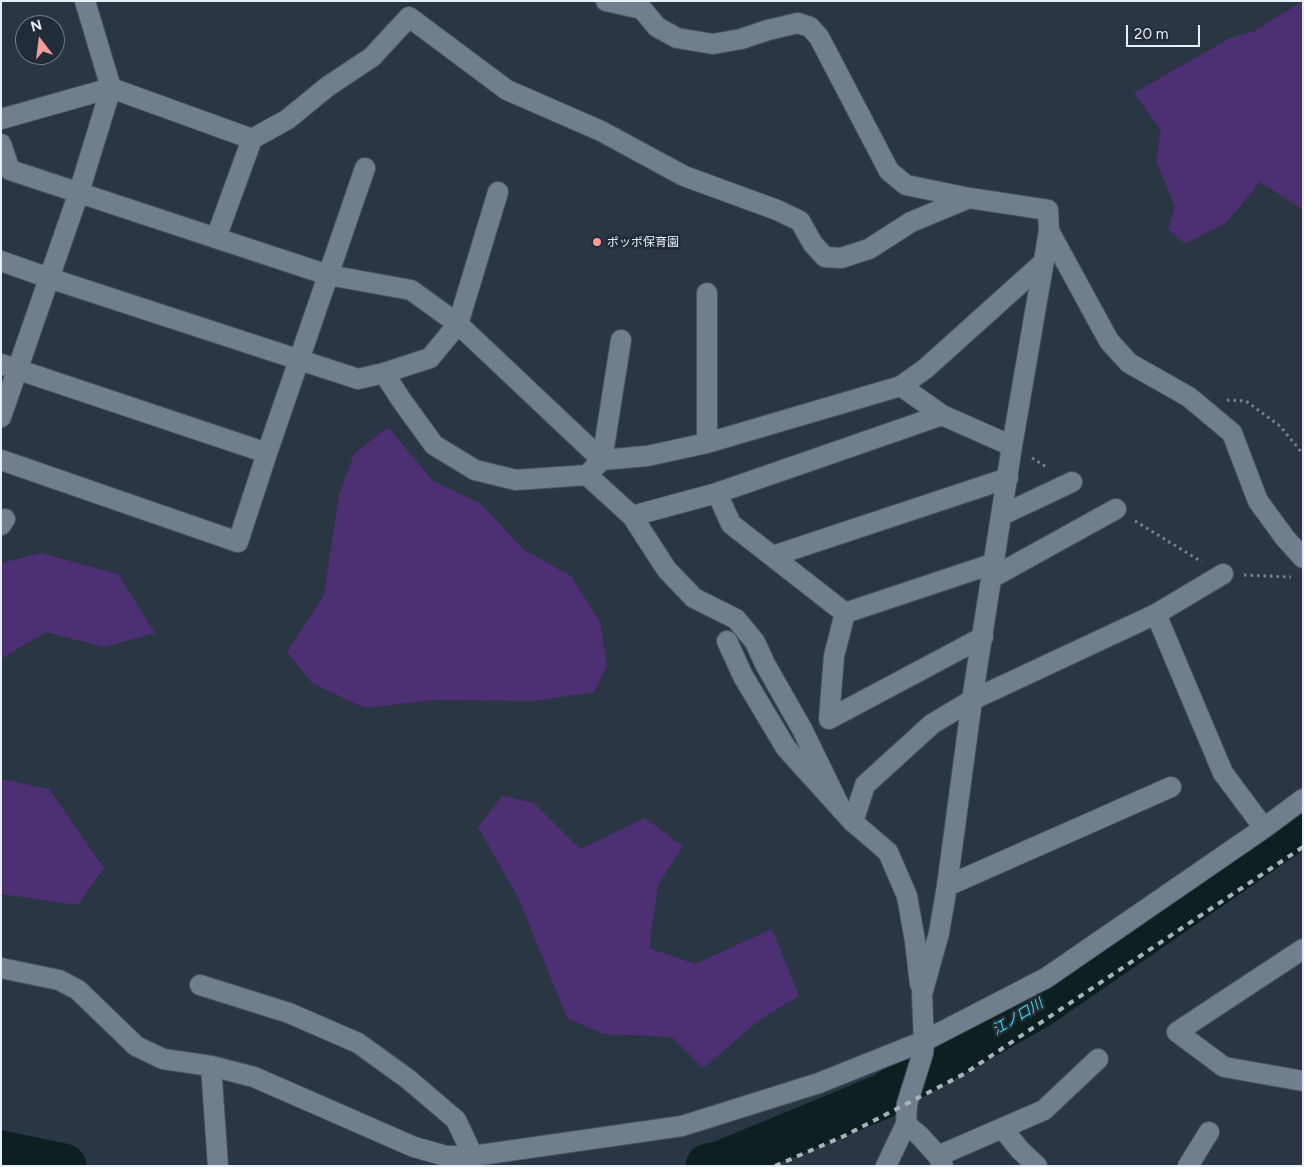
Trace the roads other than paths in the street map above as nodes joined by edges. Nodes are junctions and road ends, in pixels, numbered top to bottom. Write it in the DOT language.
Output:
graph roads {
  1 [pos="85,1"];
  2 [pos="606,1"];
  3 [pos="411,9"];
  4 [pos="111,88"];
  5 [pos="1,119"];
  6 [pos="252,139"];
  7 [pos="1,144"];
  8 [pos="365,168"];
  9 [pos="80,192"];
  10 [pos="498,192"];
  11 [pos="969,198"];
  12 [pos="1049,231"];
  13 [pos="216,238"];
  14 [pos="1,261"];
  15 [pos="1044,262"];
  16 [pos="328,275"];
  17 [pos="49,278"];
  18 [pos="707,293"];
  19 [pos="458,324"];
  20 [pos="621,340"];
  21 [pos="299,358"];
  22 [pos="9,367"];
  23 [pos="384,374"];
  24 [pos="901,386"];
  25 [pos="942,415"];
  26 [pos="1,416"];
  27 [pos="707,444"];
  28 [pos="1012,446"];
  29 [pos="267,453"];
  30 [pos="1,460"];
  31 [pos="602,460"];
  32 [pos="587,475"];
  33 [pos="1008,478"];
  34 [pos="1072,482"];
  35 [pos="717,492"];
  36 [pos="1116,509"];
  37 [pos="1002,515"];
  38 [pos="632,516"];
  39 [pos="773,556"];
  40 [pos="1303,558"];
  41 [pos="994,570"];
  42 [pos="1223,574"];
  43 [pos="846,613"];
  44 [pos="1156,614"];
  45 [pos="983,637"];
  46 [pos="727,641"];
  47 [pos="972,700"];
  48 [pos="1172,787"];
  49 [pos="1303,799"];
  50 [pos="847,815"];
  51 [pos="1264,828"];
  52 [pos="947,886"];
  53 [pos="1303,950"];
  54 [pos="1,968"];
  55 [pos="200,985"];
  56 [pos="922,994"];
  57 [pos="923,1047"];
  58 [pos="1098,1059"];
  59 [pos="211,1066"];
  60 [pos="1303,1081"];
  61 [pos="906,1124"];
  62 [pos="1003,1129"];
  63 [pos="1209,1132"];
  64 [pos="473,1156"];
  65 [pos="941,1161"];
  66 [pos="218,1166"];
  67 [pos="886,1166"];
  68 [pos="1037,1166"];
  69 [pos="1188,1166"];
  1 -- 4 [label="street"];
  2 -- 11 [label="street"];
  3 -- 6 [label="street"];
  3 -- 11 [label="street"];
  4 -- 5 [label="street"];
  4 -- 6 [label="street"];
  4 -- 9 [label="street"];
  6 -- 13 [label="street"];
  7 -- 9 [label="street"];
  8 -- 16 [label="street"];
  9 -- 13 [label="street"];
  9 -- 17 [label="street"];
  10 -- 19 [label="street"];
  11 -- 12 [label="street"];
  12 -- 15 [label="street"];
  12 -- 40 [label="street"];
  13 -- 16 [label="street"];
  14 -- 17 [label="street"];
  15 -- 24 [label="street"];
  15 -- 28 [label="street"];
  16 -- 19 [label="street"];
  16 -- 21 [label="street"];
  17 -- 21 [label="street"];
  17 -- 22 [label="street"];
  18 -- 27 [label="street"];
  19 -- 23 [label="street"];
  19 -- 31 [label="street"];
  20 -- 31 [label="street"];
  21 -- 23 [label="street"];
  21 -- 29 [label="street"];
  22 -- 26 [label="street"];
  22 -- 29 [label="street"];
  23 -- 32 [label="street"];
  24 -- 25 [label="street"];
  24 -- 27 [label="street"];
  25 -- 28 [label="street"];
  25 -- 35 [label="street"];
  27 -- 31 [label="street"];
  28 -- 33 [label="street"];
  29 -- 30 [label="street"];
  31 -- 32 [label="street"];
  32 -- 38 [label="street"];
  33 -- 37 [label="street"];
  33 -- 39 [label="street"];
  34 -- 37 [label="street"];
  35 -- 38 [label="street"];
  35 -- 39 [label="street"];
  36 -- 41 [label="street"];
  37 -- 41 [label="street"];
  38 -- 50 [label="street"];
  39 -- 43 [label="street"];
  41 -- 43 [label="street"];
  41 -- 45 [label="street"];
  42 -- 44 [label="street"];
  43 -- 45 [label="street"];
  44 -- 47 [label="street"];
  44 -- 51 [label="street"];
  45 -- 47 [label="street"];
  46 -- 50 [label="street"];
  47 -- 50 [label="street"];
  47 -- 52 [label="street"];
  48 -- 52 [label="street"];
  49 -- 51 [label="street"];
  50 -- 56 [label="street"];
  51 -- 57 [label="street"];
  52 -- 56 [label="street"];
  53 -- 60 [label="street"];
  54 -- 59 [label="street"];
  55 -- 64 [label="street"];
  56 -- 57 [label="street"];
  57 -- 61 [label="street"];
  57 -- 64 [label="street"];
  58 -- 62 [label="street"];
  59 -- 64 [label="street"];
  59 -- 66 [label="street"];
  61 -- 65 [label="street"];
  61 -- 67 [label="street"];
  62 -- 65 [label="street"];
  62 -- 68 [label="street"];
  63 -- 69 [label="street"];
}
